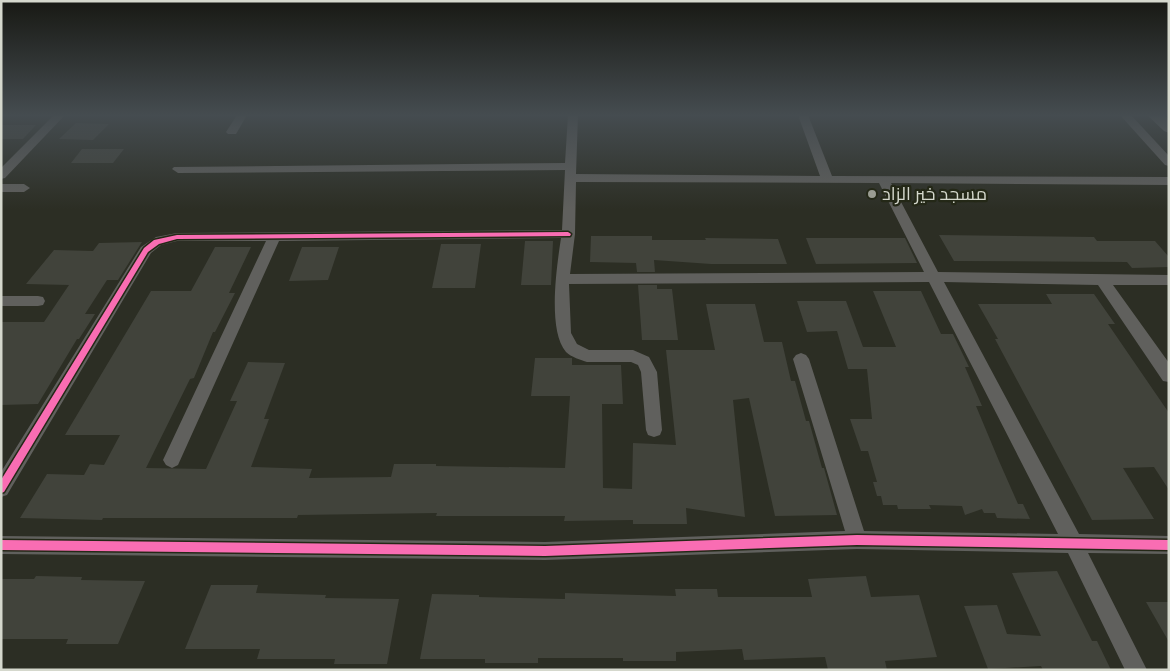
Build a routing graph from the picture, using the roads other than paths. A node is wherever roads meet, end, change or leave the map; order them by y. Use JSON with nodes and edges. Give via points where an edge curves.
{"nodes":[{"id":1,"x":29,"y":146,"type":"edge"},
{"id":2,"x":572,"y":146,"type":"edge"},
{"id":3,"x":815,"y":146,"type":"edge"},
{"id":4,"x":1154,"y":146,"type":"edge"},
{"id":5,"x":1169,"y":163,"type":"edge"},
{"id":6,"x":178,"y":168,"type":"dead end"},
{"id":7,"x":571,"y":172,"type":"junction"},
{"id":8,"x":1,"y":175,"type":"edge"},
{"id":9,"x":828,"y":180,"type":"junction"},
{"id":10,"x":883,"y":180,"type":"junction"},
{"id":11,"x":1169,"y":181,"type":"edge"},
{"id":12,"x":1,"y":188,"type":"edge"},
{"id":13,"x":24,"y":188,"type":"dead end"},
{"id":14,"x":568,"y":234,"type":"junction"},
{"id":15,"x":275,"y":236,"type":"junction"},
{"id":16,"x":935,"y":277,"type":"junction"},
{"id":17,"x":562,"y":279,"type":"junction"},
{"id":18,"x":1169,"y":280,"type":"edge"},
{"id":19,"x":1102,"y":281,"type":"junction"},
{"id":20,"x":1,"y":301,"type":"edge"},
{"id":21,"x":38,"y":301,"type":"dead end"},
{"id":22,"x":801,"y":359,"type":"dead end"},
{"id":23,"x":1169,"y":376,"type":"edge"},
{"id":24,"x":654,"y":430,"type":"dead end"},
{"id":25,"x":172,"y":460,"type":"dead end"},
{"id":26,"x":1,"y":489,"type":"edge"},
{"id":27,"x":856,"y":540,"type":"junction"},
{"id":28,"x":1073,"y":543,"type":"junction"},
{"id":29,"x":1,"y":545,"type":"edge"},
{"id":30,"x":1169,"y":545,"type":"edge"},
{"id":31,"x":1136,"y":670,"type":"edge"}],
"edges":[{"from":1,"to":8,"type":"street"},
{"from":2,"to":7,"type":"street"},
{"from":3,"to":9,"type":"street"},
{"from":4,"to":5,"type":"street"},
{"from":6,"to":7,"type":"street"},
{"from":7,"to":9,"type":"street"},
{"from":7,"to":14,"type":"street"},
{"from":9,"to":10,"type":"street"},
{"from":10,"to":11,"type":"street"},
{"from":10,"to":16,"type":"street"},
{"from":12,"to":13,"type":"street"},
{"from":14,"to":15,"type":"street"},
{"from":14,"to":17,"type":"street"},
{"from":15,"to":25,"type":"street"},
{"from":15,"to":26,"type":"street","via":[[177,237],[151,244]]},
{"from":16,"to":17,"type":"street"},
{"from":16,"to":19,"type":"street"},
{"from":16,"to":28,"type":"street"},
{"from":17,"to":24,"type":"street","via":[[567,342],[578,353],[587,356],[633,356],[644,361],[649,372]]},
{"from":18,"to":19,"type":"street"},
{"from":19,"to":23,"type":"street"},
{"from":20,"to":21,"type":"street"},
{"from":22,"to":27,"type":"street"},
{"from":27,"to":28,"type":"street"},
{"from":27,"to":29,"type":"street","via":[[546,551]]},
{"from":28,"to":30,"type":"street"},
{"from":28,"to":31,"type":"street"}]}
